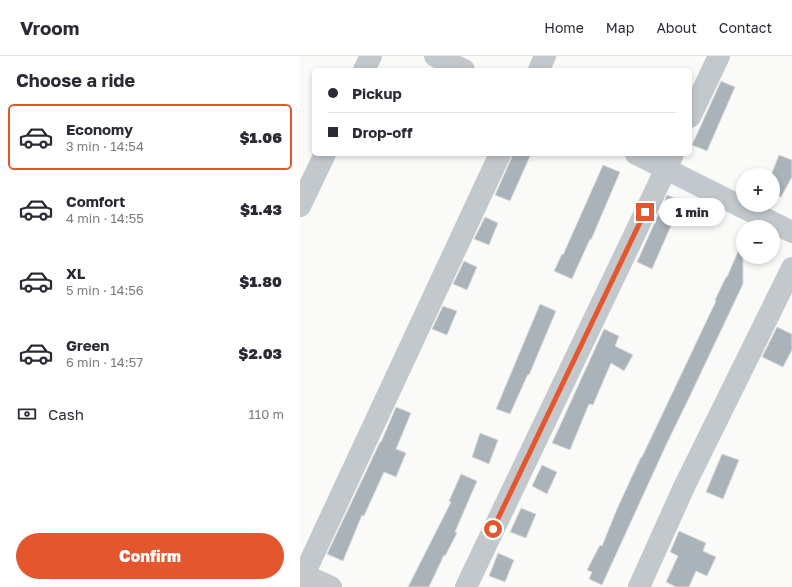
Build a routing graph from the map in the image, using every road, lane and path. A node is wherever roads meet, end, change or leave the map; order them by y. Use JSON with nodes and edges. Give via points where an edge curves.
{"nodes":[{"id":1,"x":371,"y":56,"type":"edge"},
{"id":2,"x":434,"y":56,"type":"edge"},
{"id":3,"x":545,"y":56,"type":"edge"},
{"id":4,"x":719,"y":56,"type":"edge"},
{"id":5,"x":365,"y":68,"type":"edge"},
{"id":6,"x":460,"y":68,"type":"edge"},
{"id":7,"x":540,"y":68,"type":"edge"},
{"id":8,"x":692,"y":113,"type":"edge"},
{"id":9,"x":324,"y":156,"type":"edge"},
{"id":10,"x":499,"y":156,"type":"edge"},
{"id":11,"x":645,"y":156,"type":"edge"},
{"id":12,"x":669,"y":161,"type":"edge"},
{"id":13,"x":300,"y":206,"type":"edge"},
{"id":14,"x":792,"y":232,"type":"edge"},
{"id":15,"x":792,"y":268,"type":"edge"},
{"id":16,"x":301,"y":577,"type":"edge"},
{"id":17,"x":331,"y":587,"type":"edge"},
{"id":18,"x":466,"y":587,"type":"edge"},
{"id":19,"x":639,"y":587,"type":"edge"}],
"edges":[{"from":1,"to":5,"type":"street"},
{"from":2,"to":6,"type":"street"},
{"from":3,"to":7,"type":"street"},
{"from":4,"to":8,"type":"street"},
{"from":9,"to":13,"type":"street"},
{"from":10,"to":16,"type":"street"},
{"from":11,"to":12,"type":"street"},
{"from":12,"to":14,"type":"street"},
{"from":12,"to":18,"type":"street"},
{"from":15,"to":19,"type":"street","via":[[684,487]]},
{"from":16,"to":17,"type":"street"}]}
